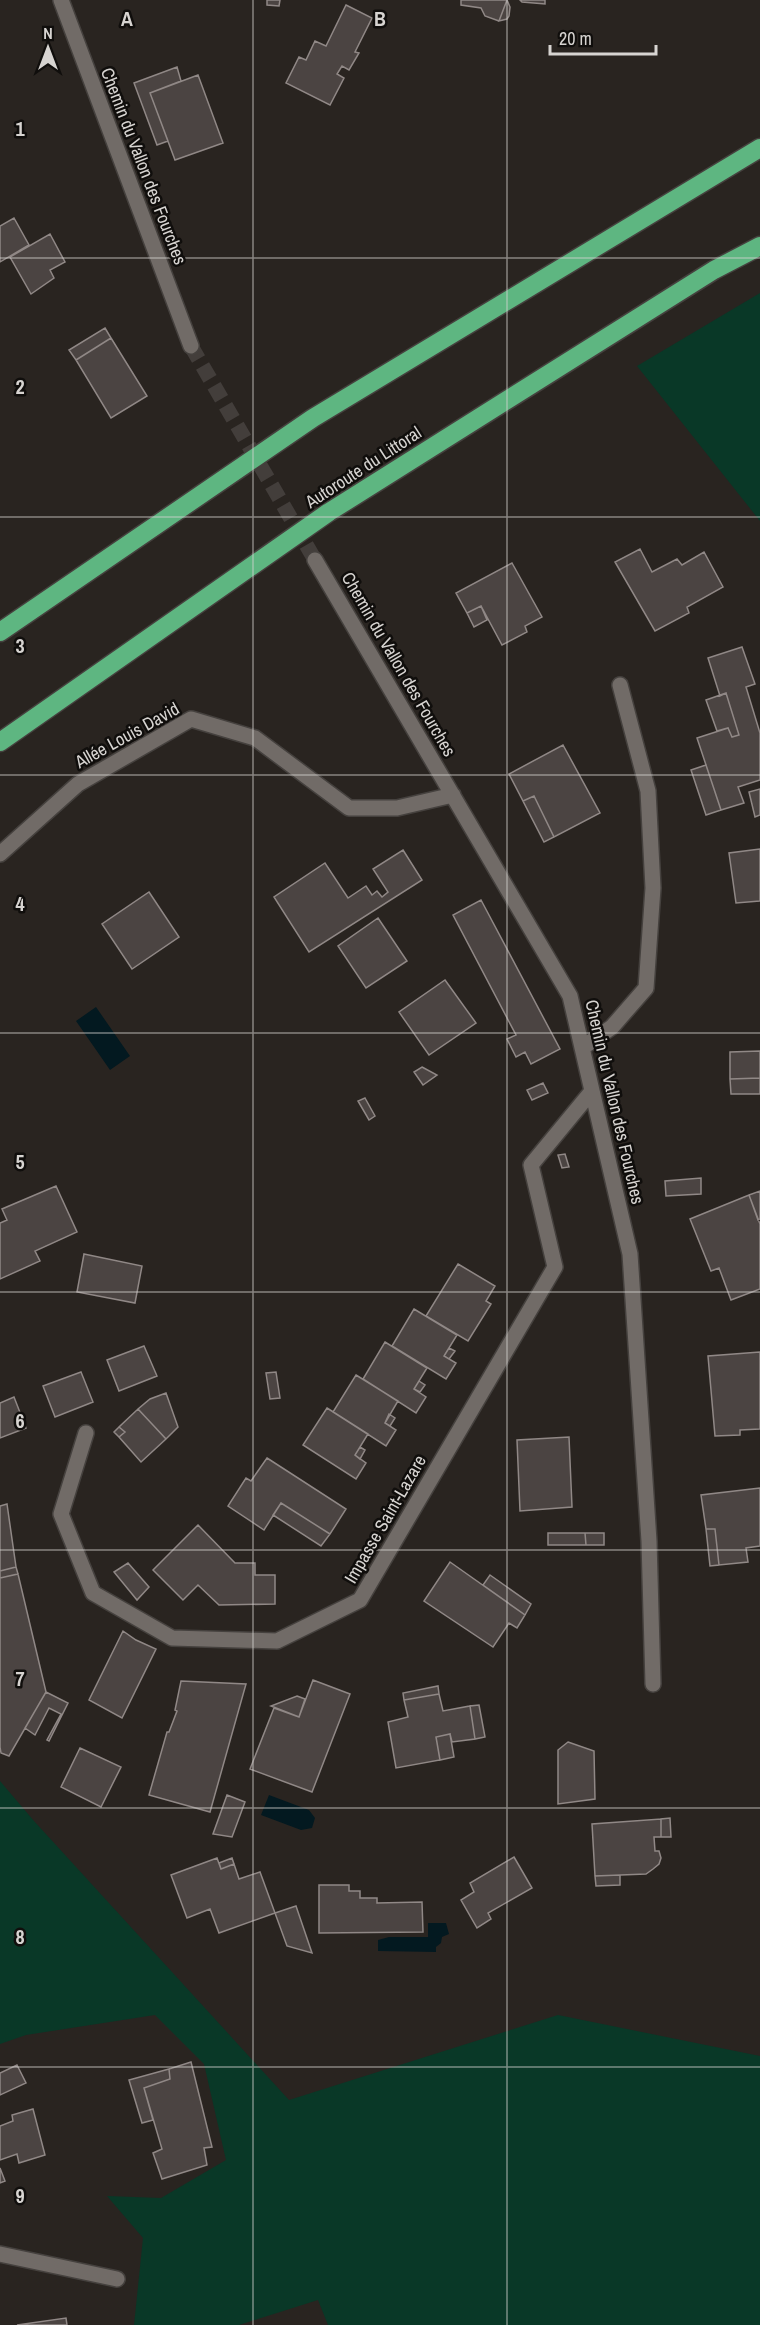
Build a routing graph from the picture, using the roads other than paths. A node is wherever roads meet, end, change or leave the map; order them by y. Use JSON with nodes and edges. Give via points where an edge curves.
{"nodes":[{"id":1,"x":61,"y":0,"type":"edge"},
{"id":2,"x":760,"y":148,"type":"edge"},
{"id":3,"x":760,"y":246,"type":"edge"},
{"id":4,"x":191,"y":345,"type":"tunnel mouth"},
{"id":5,"x":315,"y":560,"type":"tunnel mouth"},
{"id":6,"x":0,"y":632,"type":"edge"},
{"id":7,"x":620,"y":685,"type":"dead end"},
{"id":8,"x":0,"y":742,"type":"edge"},
{"id":9,"x":453,"y":795,"type":"junction"},
{"id":10,"x":0,"y":854,"type":"edge"},
{"id":11,"x":582,"y":1048,"type":"junction"},
{"id":12,"x":592,"y":1091,"type":"junction"},
{"id":13,"x":86,"y":1433,"type":"dead end"},
{"id":14,"x":653,"y":1684,"type":"dead end"},
{"id":15,"x":0,"y":2254,"type":"edge"},
{"id":16,"x":117,"y":2279,"type":"dead end"}],
"edges":[{"from":1,"to":4,"type":"street","name":"Chemin du Vallon des Fourches"},
{"from":2,"to":6,"type":"highway","via":[[313,418]]},
{"from":3,"to":8,"type":"highway","name":"Autoroute du Littoral","via":[[714,270],[329,512]]},
{"from":5,"to":9,"type":"street","name":"Chemin du Vallon des Fourches"},
{"from":7,"to":11,"type":"street","via":[[648,791],[653,888],[646,988],[612,1027]]},
{"from":9,"to":10,"type":"street","name":"Allée Louis David","via":[[397,808],[349,808],[255,738],[190,719],[78,784]]},
{"from":9,"to":11,"type":"street","name":"Chemin du Vallon des Fourches","via":[[570,996]]},
{"from":11,"to":12,"type":"street","name":"Chemin du Vallon des Fourches"},
{"from":12,"to":13,"type":"street","name":"Impasse Saint-Lazare","via":[[531,1166],[555,1267],[360,1600],[277,1641],[265,1641],[172,1638],[93,1593],[61,1514]]},
{"from":12,"to":14,"type":"street","name":"Chemin du Vallon des Fourches","via":[[630,1254],[649,1541]]},
{"from":15,"to":16,"type":"street"}]}
